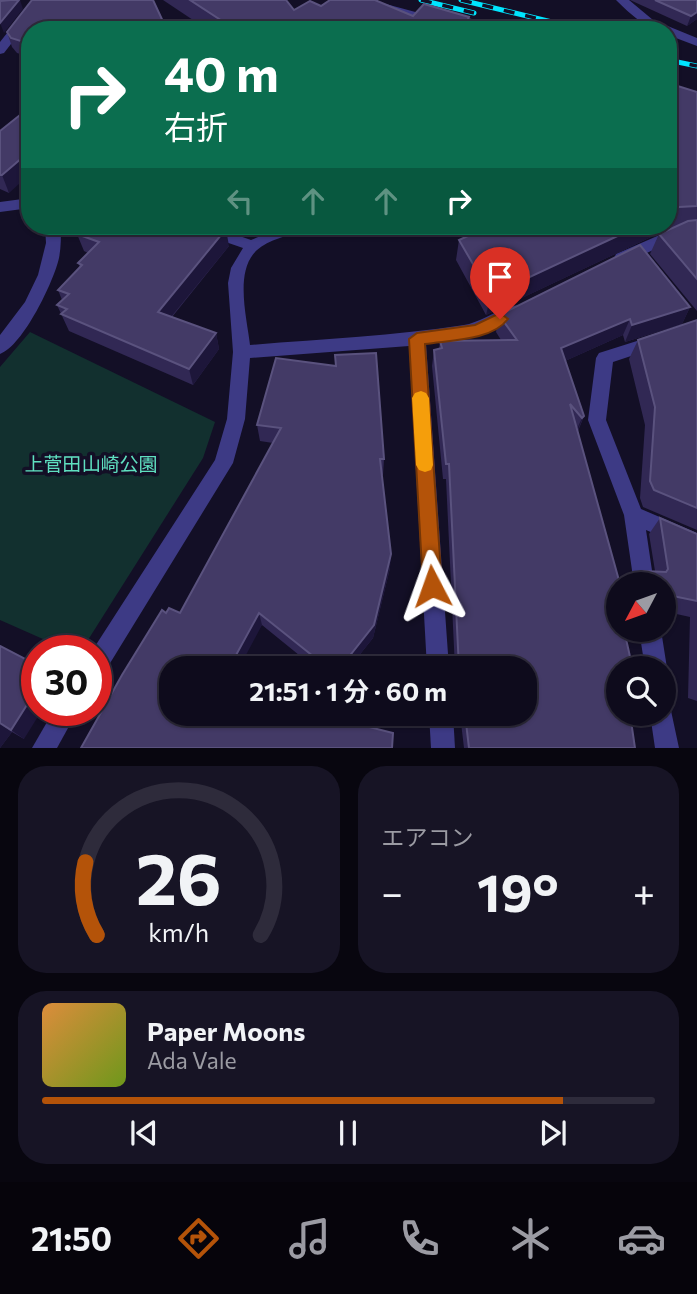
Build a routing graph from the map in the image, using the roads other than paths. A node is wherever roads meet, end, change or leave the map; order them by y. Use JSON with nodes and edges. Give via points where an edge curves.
{"nodes":[{"id":1,"x":39,"y":0,"type":"edge"},
{"id":2,"x":357,"y":0,"type":"edge"},
{"id":3,"x":622,"y":0,"type":"edge"},
{"id":4,"x":23,"y":21,"type":"edge"},
{"id":5,"x":440,"y":21,"type":"edge"},
{"id":6,"x":648,"y":21,"type":"edge"},
{"id":7,"x":21,"y":23,"type":"edge"},
{"id":8,"x":677,"y":34,"type":"edge"},
{"id":9,"x":697,"y":42,"type":"edge"},
{"id":10,"x":0,"y":50,"type":"edge"},
{"id":11,"x":21,"y":204,"type":"edge"},
{"id":12,"x":0,"y":207,"type":"edge"},
{"id":13,"x":697,"y":233,"type":"edge"},
{"id":14,"x":677,"y":234,"type":"edge"},
{"id":15,"x":54,"y":235,"type":"edge"},
{"id":16,"x":221,"y":235,"type":"edge"},
{"id":17,"x":277,"y":235,"type":"edge"},
{"id":18,"x":674,"y":235,"type":"edge"},
{"id":19,"x":252,"y":246,"type":"junction"},
{"id":20,"x":611,"y":263,"type":"edge"},
{"id":21,"x":538,"y":300,"type":"edge"},
{"id":22,"x":694,"y":323,"type":"edge"},
{"id":23,"x":417,"y":339,"type":"junction"},
{"id":24,"x":0,"y":347,"type":"edge"},
{"id":25,"x":242,"y":352,"type":"junction"},
{"id":26,"x":634,"y":515,"type":"junction"},
{"id":27,"x":697,"y":543,"type":"edge"},
{"id":28,"x":642,"y":572,"type":"edge"},
{"id":29,"x":112,"y":640,"type":"edge"},
{"id":30,"x":437,"y":656,"type":"edge"},
{"id":31,"x":58,"y":726,"type":"edge"},
{"id":32,"x":442,"y":726,"type":"edge"},
{"id":33,"x":664,"y":726,"type":"edge"},
{"id":34,"x":44,"y":748,"type":"edge"},
{"id":35,"x":443,"y":748,"type":"edge"},
{"id":36,"x":667,"y":748,"type":"edge"}],
"edges":[{"from":1,"to":4,"type":"street"},
{"from":2,"to":5,"type":"street"},
{"from":3,"to":6,"type":"street"},
{"from":7,"to":10,"type":"street"},
{"from":8,"to":9,"type":"street"},
{"from":11,"to":12,"type":"street"},
{"from":13,"to":14,"type":"street"},
{"from":15,"to":24,"type":"street","via":[[45,279],[23,319]]},
{"from":16,"to":19,"type":"street"},
{"from":17,"to":19,"type":"street"},
{"from":18,"to":20,"type":"street","via":[[640,257]]},
{"from":19,"to":25,"type":"street","via":[[236,283]]},
{"from":21,"to":23,"type":"street","via":[[477,330]]},
{"from":22,"to":26,"type":"street","via":[[605,358],[597,419]]},
{"from":23,"to":25,"type":"street"},
{"from":23,"to":30,"type":"street"},
{"from":25,"to":29,"type":"street","via":[[236,419],[224,463]]},
{"from":26,"to":27,"type":"street"},
{"from":26,"to":28,"type":"street"},
{"from":31,"to":34,"type":"street"},
{"from":32,"to":35,"type":"street"},
{"from":33,"to":36,"type":"street"}]}
